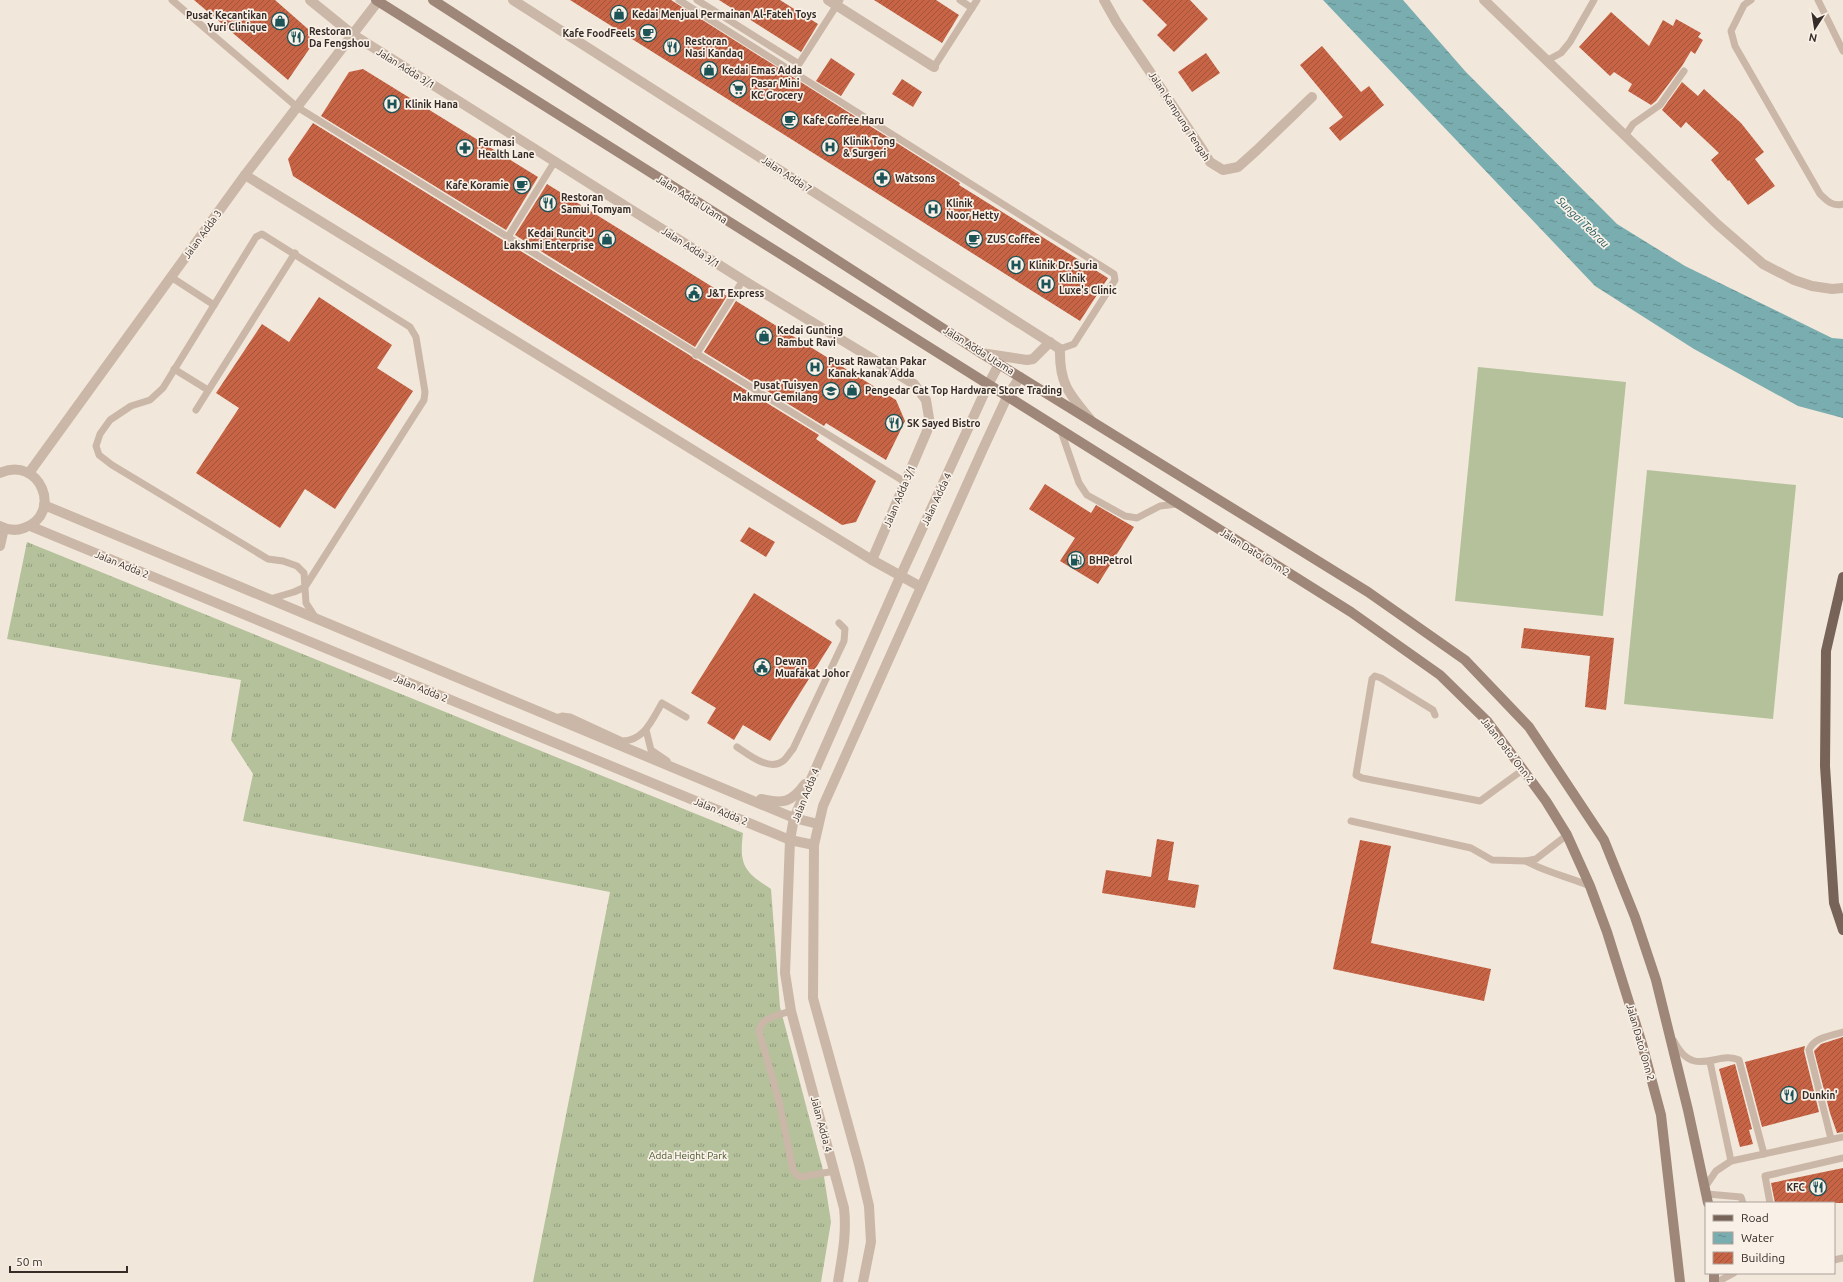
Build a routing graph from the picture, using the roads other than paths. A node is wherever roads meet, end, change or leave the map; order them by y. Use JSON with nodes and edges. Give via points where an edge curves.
{"nodes":[{"id":1,"x":172,"y":0,"type":"edge"},
{"id":2,"x":310,"y":0,"type":"edge"},
{"id":3,"x":378,"y":0,"type":"edge"},
{"id":4,"x":433,"y":0,"type":"edge"},
{"id":5,"x":513,"y":0,"type":"edge"},
{"id":6,"x":679,"y":0,"type":"edge"},
{"id":7,"x":697,"y":0,"type":"edge"},
{"id":8,"x":960,"y":0,"type":"edge"},
{"id":9,"x":977,"y":0,"type":"edge"},
{"id":10,"x":1104,"y":0,"type":"edge"},
{"id":11,"x":1484,"y":0,"type":"edge"},
{"id":12,"x":1594,"y":0,"type":"edge"},
{"id":13,"x":1751,"y":0,"type":"edge"},
{"id":14,"x":1818,"y":0,"type":"edge"},
{"id":15,"x":835,"y":2,"type":"edge"},
{"id":16,"x":1742,"y":3,"type":"edge"},
{"id":17,"x":972,"y":8,"type":"junction"},
{"id":18,"x":352,"y":34,"type":"junction"},
{"id":19,"x":1843,"y":51,"type":"edge"},
{"id":20,"x":1546,"y":61,"type":"junction"},
{"id":21,"x":934,"y":67,"type":"joint"},
{"id":22,"x":1684,"y":71,"type":"dead end"},
{"id":23,"x":1312,"y":97,"type":"dead end"},
{"id":24,"x":297,"y":107,"type":"junction"},
{"id":25,"x":1625,"y":136,"type":"junction"},
{"id":26,"x":555,"y":161,"type":"junction"},
{"id":27,"x":245,"y":175,"type":"junction"},
{"id":28,"x":1843,"y":204,"type":"edge"},
{"id":29,"x":508,"y":237,"type":"junction"},
{"id":30,"x":295,"y":253,"type":"junction"},
{"id":31,"x":171,"y":277,"type":"junction"},
{"id":32,"x":743,"y":280,"type":"junction"},
{"id":33,"x":1843,"y":288,"type":"edge"},
{"id":34,"x":214,"y":305,"type":"junction"},
{"id":35,"x":1050,"y":342,"type":"junction"},
{"id":36,"x":1060,"y":349,"type":"junction"},
{"id":37,"x":981,"y":353,"type":"junction"},
{"id":38,"x":696,"y":355,"type":"junction"},
{"id":39,"x":999,"y":364,"type":"junction"},
{"id":40,"x":174,"y":369,"type":"junction"},
{"id":41,"x":1020,"y":376,"type":"junction"},
{"id":42,"x":988,"y":385,"type":"junction"},
{"id":43,"x":208,"y":390,"type":"junction"},
{"id":44,"x":1007,"y":397,"type":"junction"},
{"id":45,"x":196,"y":410,"type":"dead end"},
{"id":46,"x":1090,"y":420,"type":"junction"},
{"id":47,"x":1061,"y":431,"type":"junction"},
{"id":48,"x":0,"y":473,"type":"edge"},
{"id":49,"x":29,"y":473,"type":"junction"},
{"id":50,"x":905,"y":482,"type":"junction"},
{"id":51,"x":1177,"y":504,"type":"junction"},
{"id":52,"x":44,"y":505,"type":"junction"},
{"id":53,"x":30,"y":526,"type":"junction"},
{"id":54,"x":2,"y":527,"type":"edge"},
{"id":55,"x":0,"y":546,"type":"edge"},
{"id":56,"x":872,"y":560,"type":"junction"},
{"id":57,"x":900,"y":577,"type":"junction"},
{"id":58,"x":1843,"y":577,"type":"edge"},
{"id":59,"x":305,"y":587,"type":"junction"},
{"id":60,"x":921,"y":587,"type":"junction"},
{"id":61,"x":270,"y":599,"type":"junction"},
{"id":62,"x":315,"y":617,"type":"junction"},
{"id":63,"x":839,"y":623,"type":"dead end"},
{"id":64,"x":1435,"y":715,"type":"dead end"},
{"id":65,"x":686,"y":717,"type":"dead end"},
{"id":66,"x":556,"y":718,"type":"junction"},
{"id":67,"x":646,"y":730,"type":"junction"},
{"id":68,"x":737,"y":748,"type":"dead end"},
{"id":69,"x":1524,"y":769,"type":"junction"},
{"id":70,"x":813,"y":774,"type":"junction"},
{"id":71,"x":699,"y":778,"type":"junction"},
{"id":72,"x":739,"y":795,"type":"junction"},
{"id":73,"x":794,"y":818,"type":"junction"},
{"id":74,"x":1351,"y":821,"type":"dead end"},
{"id":75,"x":818,"y":824,"type":"junction"},
{"id":76,"x":1567,"y":835,"type":"junction"},
{"id":77,"x":790,"y":840,"type":"junction"},
{"id":78,"x":814,"y":844,"type":"junction"},
{"id":79,"x":1526,"y":861,"type":"junction"},
{"id":80,"x":1590,"y":886,"type":"junction"},
{"id":81,"x":1843,"y":930,"type":"edge"},
{"id":82,"x":791,"y":1011,"type":"junction"},
{"id":83,"x":1666,"y":1022,"type":"junction"},
{"id":84,"x":1843,"y":1032,"type":"edge"},
{"id":85,"x":1710,"y":1062,"type":"junction"},
{"id":86,"x":1843,"y":1137,"type":"edge"},
{"id":87,"x":1831,"y":1139,"type":"junction"},
{"id":88,"x":1764,"y":1154,"type":"junction"},
{"id":89,"x":1843,"y":1158,"type":"edge"},
{"id":90,"x":1731,"y":1161,"type":"junction"},
{"id":91,"x":835,"y":1171,"type":"junction"},
{"id":92,"x":1707,"y":1195,"type":"edge"},
{"id":93,"x":1742,"y":1202,"type":"edge"},
{"id":94,"x":1770,"y":1202,"type":"edge"},
{"id":95,"x":1732,"y":1274,"type":"edge"},
{"id":96,"x":838,"y":1282,"type":"edge"},
{"id":97,"x":863,"y":1282,"type":"edge"},
{"id":98,"x":1680,"y":1282,"type":"edge"},
{"id":99,"x":1717,"y":1282,"type":"edge"}],
"edges":[{"from":1,"to":24,"type":"lane"},
{"from":2,"to":18,"type":"street","name":"Jalan Adda 3/1"},
{"from":3,"to":18,"type":"street","name":"Jalan Adda 3"},
{"from":3,"to":42,"type":"main road","name":"Jalan Adda Utama"},
{"from":4,"to":37,"type":"main road","name":"Jalan Adda Utama"},
{"from":5,"to":35,"type":"street","name":"Jalan Adda 7"},
{"from":6,"to":36,"type":"lane","via":[[1114,274],[1115,280],[1074,344]]},
{"from":7,"to":15,"type":"lane","via":[[799,64]]},
{"from":8,"to":17,"type":"lane"},
{"from":9,"to":17,"type":"lane"},
{"from":10,"to":23,"type":"street","name":"Jalan Kampung Tengah","via":[[1210,162],[1223,170],[1238,167]]},
{"from":11,"to":20,"type":"street"},
{"from":12,"to":20,"type":"lane","via":[[1570,42],[1561,53]]},
{"from":13,"to":16,"type":"lane"},
{"from":14,"to":19,"type":"lane"},
{"from":15,"to":21,"type":"street"},
{"from":16,"to":28,"type":"lane","via":[[1731,31],[1735,46],[1820,194],[1837,206]]},
{"from":17,"to":21,"type":"lane"},
{"from":18,"to":24,"type":"street","name":"Jalan Adda 3"},
{"from":18,"to":26,"type":"street","name":"Jalan Adda 3/1"},
{"from":20,"to":25,"type":"street"},
{"from":22,"to":25,"type":"lane","via":[[1660,105],[1633,124]]},
{"from":24,"to":27,"type":"street","name":"Jalan Adda 3"},
{"from":24,"to":29,"type":"lane"},
{"from":25,"to":33,"type":"street","via":[[1763,264],[1812,286]]},
{"from":26,"to":29,"type":"lane"},
{"from":26,"to":32,"type":"street","name":"Jalan Adda 3/1"},
{"from":27,"to":31,"type":"street","name":"Jalan Adda 3"},
{"from":27,"to":56,"type":"street"},
{"from":29,"to":38,"type":"lane"},
{"from":30,"to":34,"type":"lane","via":[[262,234],[256,237]]},
{"from":30,"to":43,"type":"lane"},
{"from":30,"to":59,"type":"lane","via":[[410,327],[416,338],[426,392],[424,400]]},
{"from":31,"to":34,"type":"lane"},
{"from":31,"to":49,"type":"street","name":"Jalan Adda 3"},
{"from":32,"to":38,"type":"lane"},
{"from":32,"to":50,"type":"street","name":"Jalan Adda 3/1","via":[[914,384],[926,400],[930,424]]},
{"from":34,"to":40,"type":"lane"},
{"from":35,"to":36,"type":"street","name":"Jalan Adda 7"},
{"from":35,"to":37,"type":"street","via":[[1033,360]]},
{"from":36,"to":46,"type":"street","via":[[1060,366],[1069,394]]},
{"from":37,"to":39,"type":"main road","name":"Jalan Adda Utama"},
{"from":38,"to":50,"type":"lane"},
{"from":39,"to":41,"type":"main road","name":"Jalan Adda Utama"},
{"from":39,"to":42,"type":"street","name":"Jalan Adda 4"},
{"from":40,"to":43,"type":"lane"},
{"from":40,"to":59,"type":"lane","via":[[163,388],[150,400],[131,406],[110,420],[100,434],[96,446],[100,455],[112,465],[268,559],[297,566],[304,573]]},
{"from":41,"to":44,"type":"street"},
{"from":41,"to":46,"type":"main road"},
{"from":42,"to":44,"type":"main road","name":"Jalan Adda Utama"},
{"from":42,"to":57,"type":"street","name":"Jalan Adda 4"},
{"from":43,"to":45,"type":"lane"},
{"from":44,"to":47,"type":"main road","name":"Jalan Dato' Onn 2"},
{"from":44,"to":60,"type":"street"},
{"from":46,"to":83,"type":"main road","via":[[1368,592],[1465,660],[1529,727],[1604,840],[1635,917],[1656,980]]},
{"from":47,"to":51,"type":"main road","name":"Jalan Dato' Onn 2"},
{"from":47,"to":51,"type":"lane","via":[[1079,483],[1087,495],[1125,516],[1137,518],[1160,506]]},
{"from":48,"to":49,"type":"street","via":[[14,469]]},
{"from":49,"to":52,"type":"street","via":[[42,487]]},
{"from":50,"to":56,"type":"street","name":"Jalan Adda 3/1"},
{"from":51,"to":69,"type":"main road","name":"Jalan Dato' Onn 2","via":[[1351,612],[1440,675],[1487,721]]},
{"from":52,"to":53,"type":"street","via":[[37,521]]},
{"from":52,"to":61,"type":"street"},
{"from":53,"to":54,"type":"street","via":[[13,530]]},
{"from":53,"to":77,"type":"street","name":"Jalan Adda 2"},
{"from":54,"to":55,"type":"street"},
{"from":56,"to":57,"type":"street"},
{"from":57,"to":60,"type":"street"},
{"from":57,"to":70,"type":"street","name":"Jalan Adda 4"},
{"from":58,"to":81,"type":"main road","via":[[1826,651],[1825,766],[1834,903]]},
{"from":59,"to":61,"type":"lane"},
{"from":59,"to":62,"type":"lane","via":[[306,603]]},
{"from":60,"to":75,"type":"street","via":[[823,806]]},
{"from":61,"to":62,"type":"street"},
{"from":62,"to":66,"type":"street"},
{"from":63,"to":68,"type":"lane","via":[[845,629],[844,641],[793,749],[782,762],[771,764],[761,762]]},
{"from":64,"to":69,"type":"lane","via":[[1433,710],[1375,676],[1372,679],[1356,775],[1480,801]]},
{"from":65,"to":67,"type":"lane","via":[[662,703]]},
{"from":66,"to":67,"type":"lane","via":[[570,717],[622,741],[630,741]]},
{"from":66,"to":71,"type":"street"},
{"from":67,"to":71,"type":"lane","via":[[651,750]]},
{"from":69,"to":76,"type":"main road","name":"Jalan Dato' Onn 2"},
{"from":70,"to":72,"type":"street","via":[[798,793],[787,801],[776,803]]},
{"from":70,"to":73,"type":"street","name":"Jalan Adda 4"},
{"from":71,"to":72,"type":"street"},
{"from":72,"to":73,"type":"street"},
{"from":73,"to":75,"type":"street"},
{"from":73,"to":77,"type":"street","name":"Jalan Adda 4"},
{"from":74,"to":79,"type":"lane","via":[[1471,848],[1492,860]]},
{"from":75,"to":78,"type":"street"},
{"from":76,"to":79,"type":"lane","via":[[1536,859]]},
{"from":76,"to":80,"type":"main road","name":"Jalan Dato' Onn 2"},
{"from":77,"to":78,"type":"street","name":"Jalan Adda 2"},
{"from":77,"to":82,"type":"street","name":"Jalan Adda 4","via":[[785,973]]},
{"from":78,"to":97,"type":"street","via":[[813,998],[869,1206],[871,1242]]},
{"from":79,"to":80,"type":"lane","via":[[1539,869]]},
{"from":80,"to":98,"type":"main road","name":"Jalan Dato' Onn 2","via":[[1610,940],[1661,1115]]},
{"from":82,"to":91,"type":"street","name":"Jalan Adda 4"},
{"from":82,"to":91,"type":"lane","via":[[764,1020],[759,1031],[779,1101],[794,1170],[800,1176]]},
{"from":83,"to":85,"type":"lane","via":[[1678,1050],[1694,1061]]},
{"from":83,"to":92,"type":"main road"},
{"from":84,"to":87,"type":"lane","via":[[1818,1040],[1809,1050]]},
{"from":85,"to":88,"type":"lane","via":[[1733,1058],[1739,1060]]},
{"from":85,"to":90,"type":"lane"},
{"from":86,"to":87,"type":"lane"},
{"from":87,"to":88,"type":"lane"},
{"from":88,"to":90,"type":"lane"},
{"from":89,"to":94,"type":"lane","via":[[1765,1176]]},
{"from":90,"to":92,"type":"lane","via":[[1716,1171]]},
{"from":91,"to":96,"type":"street","name":"Jalan Adda 4","via":[[846,1227]]},
{"from":92,"to":93,"type":"lane","via":[[1742,1197]]},
{"from":95,"to":99,"type":"lane"}]}
